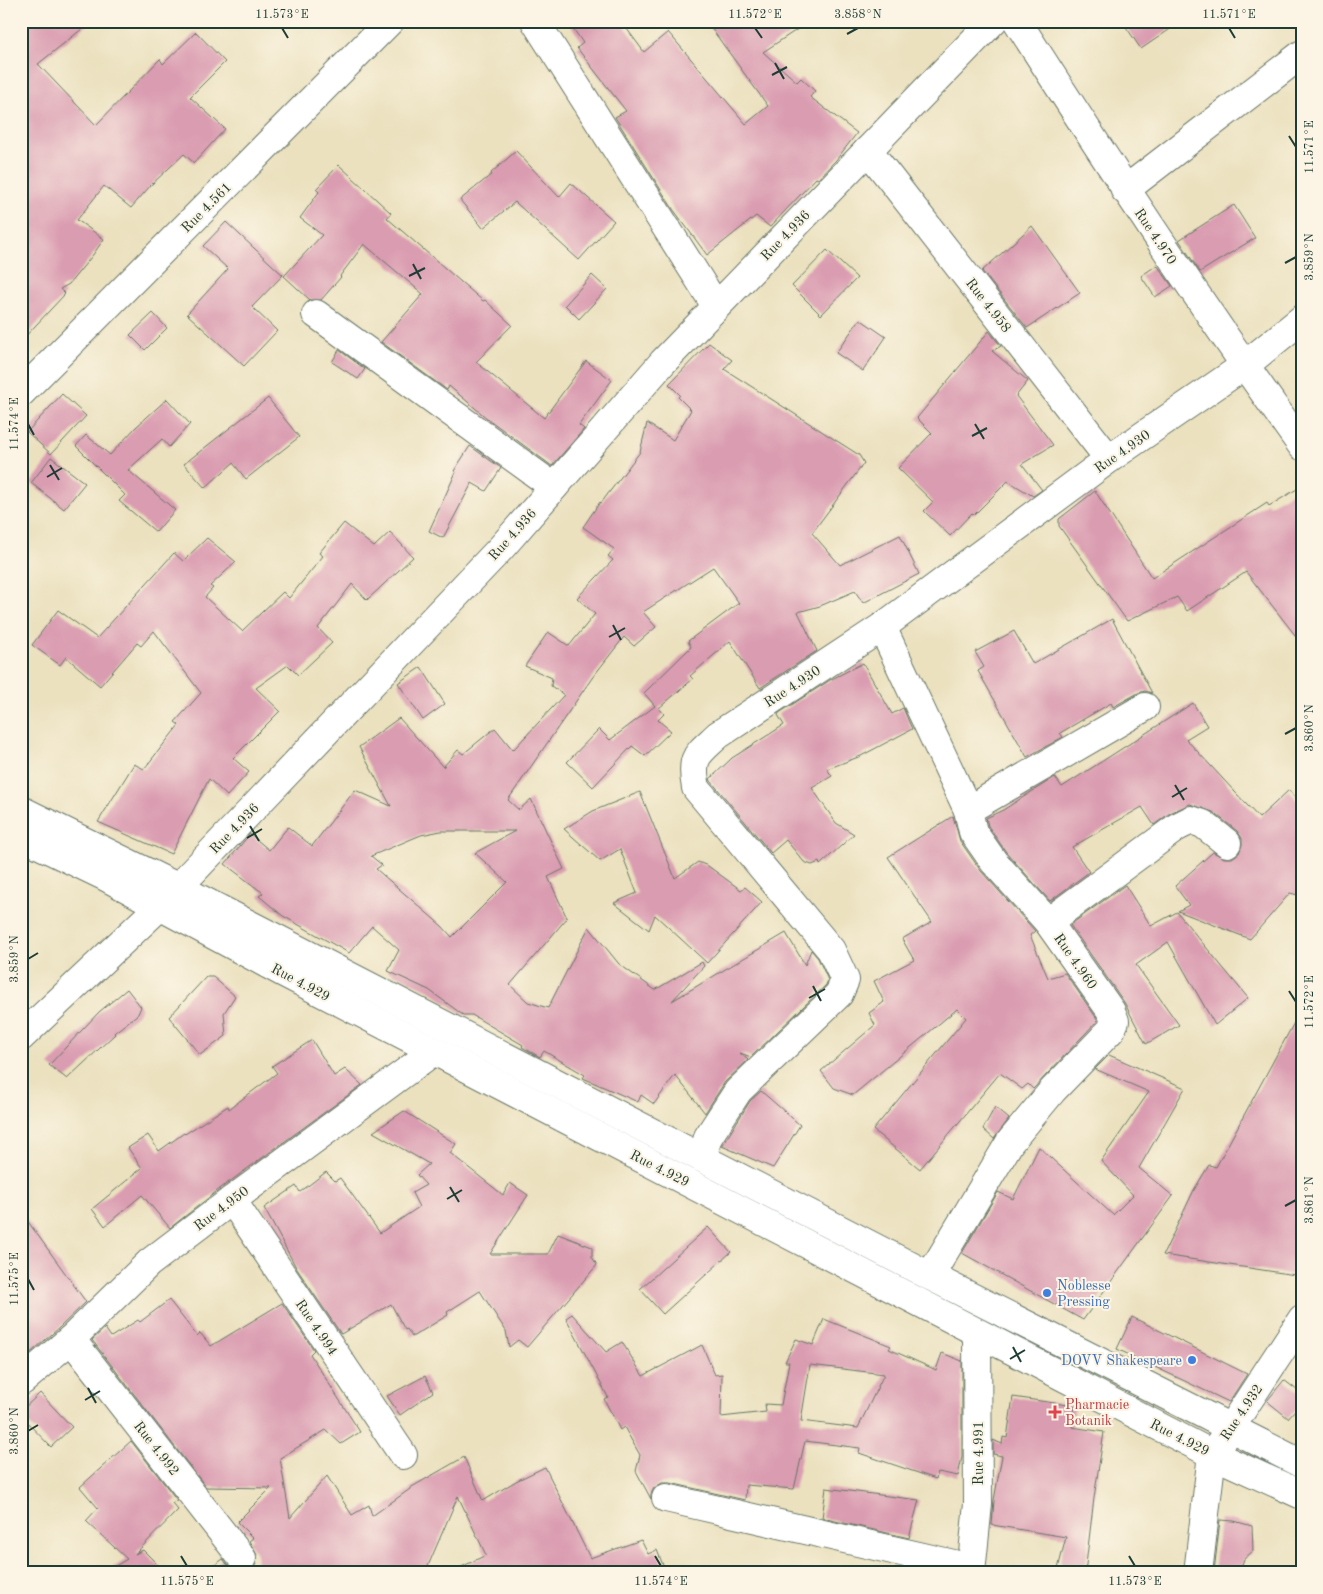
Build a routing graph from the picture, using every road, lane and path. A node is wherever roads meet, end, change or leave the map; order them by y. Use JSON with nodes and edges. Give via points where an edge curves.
{"nodes":[{"id":1,"x":390,"y":21,"type":"edge"},
{"id":2,"x":535,"y":21,"type":"edge"},
{"id":3,"x":993,"y":21,"type":"edge"},
{"id":4,"x":1017,"y":21,"type":"edge"},
{"id":5,"x":1302,"y":54,"type":"edge"},
{"id":6,"x":868,"y":150,"type":"junction"},
{"id":7,"x":1125,"y":190,"type":"junction"},
{"id":8,"x":716,"y":306,"type":"junction"},
{"id":9,"x":316,"y":314,"type":"dead end"},
{"id":10,"x":1302,"y":319,"type":"edge"},
{"id":11,"x":1244,"y":366,"type":"junction"},
{"id":12,"x":21,"y":393,"type":"edge"},
{"id":13,"x":1302,"y":446,"type":"edge"},
{"id":14,"x":1109,"y":460,"type":"junction"},
{"id":15,"x":554,"y":487,"type":"junction"},
{"id":16,"x":882,"y":627,"type":"junction"},
{"id":17,"x":1145,"y":707,"type":"dead end"},
{"id":18,"x":21,"y":810,"type":"edge"},
{"id":19,"x":968,"y":810,"type":"junction"},
{"id":20,"x":21,"y":836,"type":"edge"},
{"id":21,"x":1227,"y":843,"type":"dead end"},
{"id":22,"x":168,"y":896,"type":"junction"},
{"id":23,"x":1048,"y":922,"type":"junction"},
{"id":24,"x":21,"y":1037,"type":"edge"},
{"id":25,"x":434,"y":1051,"type":"junction"},
{"id":26,"x":702,"y":1158,"type":"junction"},
{"id":27,"x":232,"y":1200,"type":"junction"},
{"id":28,"x":930,"y":1276,"type":"junction"},
{"id":29,"x":1302,"y":1319,"type":"edge"},
{"id":30,"x":977,"y":1333,"type":"junction"},
{"id":31,"x":71,"y":1339,"type":"junction"},
{"id":32,"x":22,"y":1381,"type":"edge"},
{"id":33,"x":1231,"y":1427,"type":"junction"},
{"id":34,"x":1212,"y":1454,"type":"junction"},
{"id":35,"x":403,"y":1455,"type":"dead end"},
{"id":36,"x":1302,"y":1464,"type":"edge"},
{"id":37,"x":1302,"y":1496,"type":"edge"},
{"id":38,"x":666,"y":1498,"type":"dead end"},
{"id":39,"x":242,"y":1558,"type":"dead end"},
{"id":40,"x":971,"y":1570,"type":"edge"},
{"id":41,"x":1198,"y":1573,"type":"edge"}],
"edges":[{"from":1,"to":12,"type":"street","name":"Rue 4.561"},
{"from":2,"to":8,"type":"street"},
{"from":3,"to":6,"type":"street","name":"Rue 4.936"},
{"from":4,"to":7,"type":"street","name":"Rue 4.970"},
{"from":5,"to":7,"type":"street"},
{"from":6,"to":8,"type":"street","name":"Rue 4.936"},
{"from":6,"to":14,"type":"street","name":"Rue 4.958"},
{"from":7,"to":11,"type":"street","name":"Rue 4.970"},
{"from":8,"to":15,"type":"street","name":"Rue 4.936"},
{"from":9,"to":15,"type":"street"},
{"from":10,"to":11,"type":"street","name":"Rue 4.930"},
{"from":11,"to":13,"type":"street","name":"Rue 4.970"},
{"from":11,"to":14,"type":"street","name":"Rue 4.930"},
{"from":14,"to":16,"type":"street","name":"Rue 4.930"},
{"from":15,"to":22,"type":"street","name":"Rue 4.936","via":[[501,548]]},
{"from":16,"to":19,"type":"street","name":"Rue 4.960"},
{"from":16,"to":26,"type":"street","name":"Rue 4.930","via":[[718,735],[696,755],[693,772],[696,788],[832,950],[845,980],[839,994],[738,1091],[708,1137]]},
{"from":17,"to":19,"type":"street"},
{"from":18,"to":22,"type":"street","name":"Rue 4.929"},
{"from":19,"to":23,"type":"street","name":"Rue 4.960","via":[[978,840]]},
{"from":20,"to":22,"type":"street","name":"Rue 4.929","via":[[106,877]]},
{"from":21,"to":23,"type":"street","via":[[1203,824],[1191,820]]},
{"from":22,"to":24,"type":"street","name":"Rue 4.936"},
{"from":22,"to":25,"type":"street","name":"Rue 4.929","via":[[282,972]]},
{"from":22,"to":26,"type":"street","name":"Rue 4.929"},
{"from":23,"to":28,"type":"street","name":"Rue 4.960","via":[[1115,1021],[1111,1030],[1053,1090],[1010,1142]]},
{"from":25,"to":27,"type":"street","name":"Rue 4.950"},
{"from":25,"to":30,"type":"street","name":"Rue 4.929"},
{"from":26,"to":28,"type":"street","name":"Rue 4.929"},
{"from":27,"to":31,"type":"street","name":"Rue 4.950","via":[[149,1263]]},
{"from":27,"to":35,"type":"street","name":"Rue 4.994"},
{"from":28,"to":33,"type":"street","name":"Rue 4.929"},
{"from":29,"to":33,"type":"street","name":"Rue 4.932"},
{"from":30,"to":34,"type":"street","name":"Rue 4.929"},
{"from":30,"to":40,"type":"street","name":"Rue 4.991","via":[[978,1504]]},
{"from":31,"to":32,"type":"street","name":"Rue 4.950"},
{"from":31,"to":39,"type":"street","name":"Rue 4.992"},
{"from":33,"to":34,"type":"street","name":"Rue 4.932"},
{"from":33,"to":36,"type":"street","name":"Rue 4.929"},
{"from":34,"to":37,"type":"street","name":"Rue 4.929"},
{"from":34,"to":41,"type":"street","name":"Rue 4.932"},
{"from":38,"to":40,"type":"street"}]}
